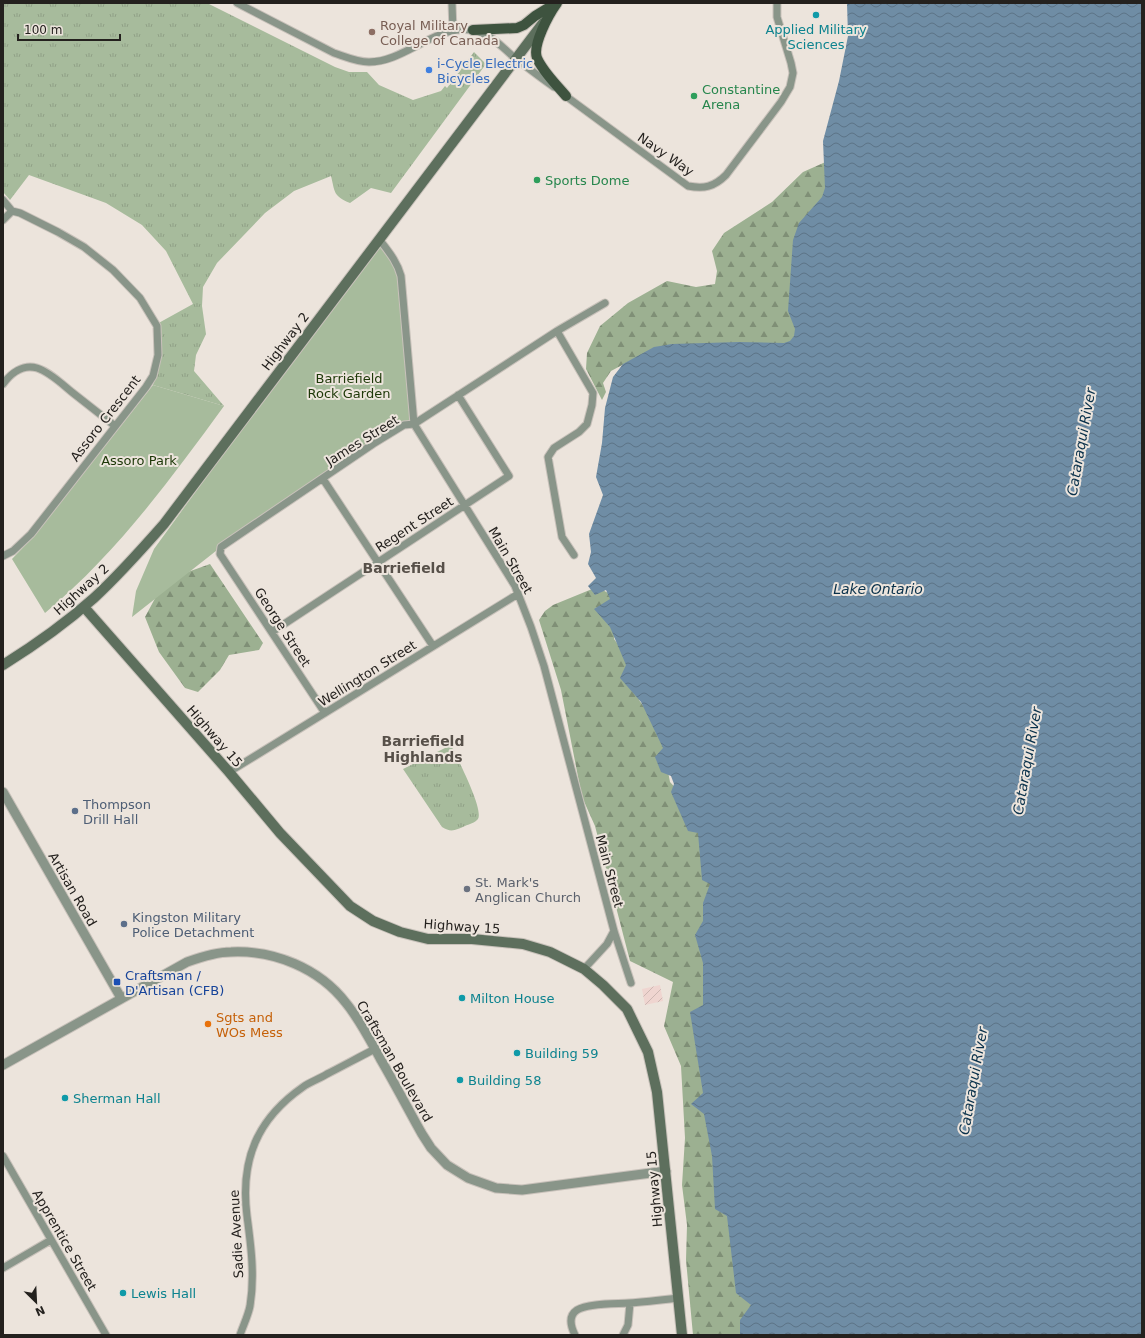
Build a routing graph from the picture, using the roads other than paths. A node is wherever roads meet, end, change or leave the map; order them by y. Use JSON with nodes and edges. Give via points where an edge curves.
{"nodes":[{"id":1,"x":237,"y":3,"type":"edge"},
{"id":2,"x":452,"y":3,"type":"edge"},
{"id":3,"x":557,"y":3,"type":"edge"},
{"id":4,"x":777,"y":3,"type":"edge"},
{"id":5,"x":550,"y":13,"type":"junction"},
{"id":6,"x":473,"y":30,"type":"junction"},
{"id":7,"x":453,"y":31,"type":"junction"},
{"id":8,"x":516,"y":58,"type":"junction"},
{"id":9,"x":566,"y":96,"type":"junction"},
{"id":10,"x":3,"y":200,"type":"edge"},
{"id":11,"x":12,"y":211,"type":"junction"},
{"id":12,"x":3,"y":220,"type":"edge"},
{"id":13,"x":379,"y":239,"type":"junction"},
{"id":14,"x":605,"y":303,"type":"dead end"},
{"id":15,"x":557,"y":331,"type":"junction"},
{"id":16,"x":3,"y":384,"type":"edge"},
{"id":17,"x":458,"y":395,"type":"junction"},
{"id":18,"x":414,"y":424,"type":"junction"},
{"id":19,"x":115,"y":426,"type":"junction"},
{"id":20,"x":323,"y":479,"type":"junction"},
{"id":21,"x":465,"y":506,"type":"junction"},
{"id":22,"x":220,"y":554,"type":"joint"},
{"id":23,"x":574,"y":555,"type":"dead end"},
{"id":24,"x":3,"y":556,"type":"edge"},
{"id":25,"x":378,"y":562,"type":"junction"},
{"id":26,"x":518,"y":594,"type":"junction"},
{"id":27,"x":84,"y":607,"type":"junction"},
{"id":28,"x":272,"y":632,"type":"junction"},
{"id":29,"x":433,"y":646,"type":"junction"},
{"id":30,"x":3,"y":665,"type":"edge"},
{"id":31,"x":325,"y":713,"type":"junction"},
{"id":32,"x":230,"y":772,"type":"junction"},
{"id":33,"x":3,"y":792,"type":"edge"},
{"id":34,"x":614,"y":931,"type":"junction"},
{"id":35,"x":584,"y":969,"type":"junction"},
{"id":36,"x":631,"y":983,"type":"dead end"},
{"id":37,"x":121,"y":998,"type":"junction"},
{"id":38,"x":375,"y":1048,"type":"junction"},
{"id":39,"x":3,"y":1065,"type":"edge"},
{"id":40,"x":3,"y":1156,"type":"edge"},
{"id":41,"x":666,"y":1171,"type":"junction"},
{"id":42,"x":51,"y":1240,"type":"junction"},
{"id":43,"x":3,"y":1268,"type":"edge"},
{"id":44,"x":678,"y":1298,"type":"junction"},
{"id":45,"x":630,"y":1303,"type":"junction"},
{"id":46,"x":106,"y":1335,"type":"edge"},
{"id":47,"x":240,"y":1335,"type":"edge"},
{"id":48,"x":575,"y":1335,"type":"edge"},
{"id":49,"x":623,"y":1335,"type":"edge"},
{"id":50,"x":682,"y":1335,"type":"edge"}],
"edges":[{"from":1,"to":7,"type":"street","via":[[346,58],[360,61],[383,61]]},
{"from":2,"to":7,"type":"street"},
{"from":3,"to":5,"type":"main road","name":"Highway 2"},
{"from":3,"to":6,"type":"main road","via":[[517,28]]},
{"from":4,"to":9,"type":"street","name":"Navy Way","via":[[777,17],[793,73],[790,88],[726,175],[714,185],[699,188],[688,186]]},
{"from":5,"to":8,"type":"main road","name":"Highway 2"},
{"from":5,"to":9,"type":"main road","via":[[538,43],[537,57]]},
{"from":6,"to":7,"type":"street"},
{"from":6,"to":8,"type":"street","name":"Navy Way","via":[[492,38]]},
{"from":8,"to":9,"type":"street","name":"Navy Way"},
{"from":8,"to":13,"type":"main road","name":"Highway 2"},
{"from":10,"to":11,"type":"street","name":"Assoro Crescent"},
{"from":11,"to":12,"type":"street"},
{"from":11,"to":19,"type":"street","name":"Assoro Crescent","via":[[84,247],[113,270],[140,298],[157,326],[158,355],[153,376]]},
{"from":13,"to":18,"type":"street","name":"Main Street","via":[[394,258],[401,276]]},
{"from":13,"to":27,"type":"main road","name":"Highway 2","via":[[164,524]]},
{"from":14,"to":15,"type":"street","name":"James Street"},
{"from":15,"to":17,"type":"street","name":"James Street"},
{"from":15,"to":23,"type":"street","via":[[593,393],[587,424],[554,448],[548,457],[562,537]]},
{"from":16,"to":19,"type":"street","via":[[17,371],[37,368],[53,377]]},
{"from":17,"to":18,"type":"street","name":"James Street"},
{"from":17,"to":21,"type":"street","name":"Regent Street","via":[[509,476]]},
{"from":18,"to":20,"type":"street","name":"James Street","via":[[404,424]]},
{"from":18,"to":21,"type":"street","name":"Main Street"},
{"from":19,"to":24,"type":"street","name":"Assoro Crescent","via":[[32,534],[13,551]]},
{"from":20,"to":22,"type":"street","name":"James Street","via":[[224,544]]},
{"from":20,"to":25,"type":"street"},
{"from":21,"to":25,"type":"street","name":"Regent Street"},
{"from":21,"to":26,"type":"street","name":"Main Street"},
{"from":22,"to":28,"type":"street","name":"George Street"},
{"from":25,"to":28,"type":"street","name":"Regent Street"},
{"from":25,"to":29,"type":"street"},
{"from":26,"to":29,"type":"street","name":"Wellington Street"},
{"from":26,"to":34,"type":"street","name":"Main Street","via":[[544,666]]},
{"from":27,"to":30,"type":"main road","name":"Highway 2","via":[[36,644]]},
{"from":27,"to":32,"type":"main road","name":"Highway 15"},
{"from":28,"to":31,"type":"street","name":"George Street"},
{"from":29,"to":31,"type":"street","name":"Wellington Street"},
{"from":31,"to":32,"type":"street","name":"Wellington Street"},
{"from":32,"to":35,"type":"main road","name":"Highway 15","via":[[280,833],[350,906],[373,921],[400,932],[428,939],[472,938],[523,944],[550,952]]},
{"from":33,"to":37,"type":"street","name":"Artisan Road"},
{"from":34,"to":35,"type":"street","via":[[607,944]]},
{"from":34,"to":36,"type":"street","name":"Main Street"},
{"from":35,"to":41,"type":"main road","name":"Highway 15","via":[[627,1009],[642,1037],[648,1052],[660,1112]]},
{"from":37,"to":38,"type":"street","name":"Craftsman Boulevard","via":[[174,968],[206,955],[252,952],[271,955],[295,963],[333,989],[346,1002]]},
{"from":37,"to":39,"type":"street","name":"Craftsman Boulevard"},
{"from":38,"to":41,"type":"street","name":"Craftsman Boulevard","via":[[431,1148],[447,1165],[468,1178],[496,1188],[522,1190]]},
{"from":38,"to":47,"type":"street","name":"Sadie Avenue","via":[[304,1086],[279,1106],[265,1123],[255,1143],[247,1166],[245,1188],[252,1260],[250,1307]]},
{"from":40,"to":42,"type":"street","name":"Apprentice Street"},
{"from":41,"to":44,"type":"main road","name":"Highway 15"},
{"from":42,"to":43,"type":"street"},
{"from":42,"to":46,"type":"street","name":"Apprentice Street"},
{"from":44,"to":45,"type":"street"},
{"from":44,"to":50,"type":"main road","name":"Highway 15"},
{"from":45,"to":48,"type":"street","via":[[588,1306],[577,1310],[571,1318]]},
{"from":45,"to":49,"type":"street","via":[[628,1325]]}]}
